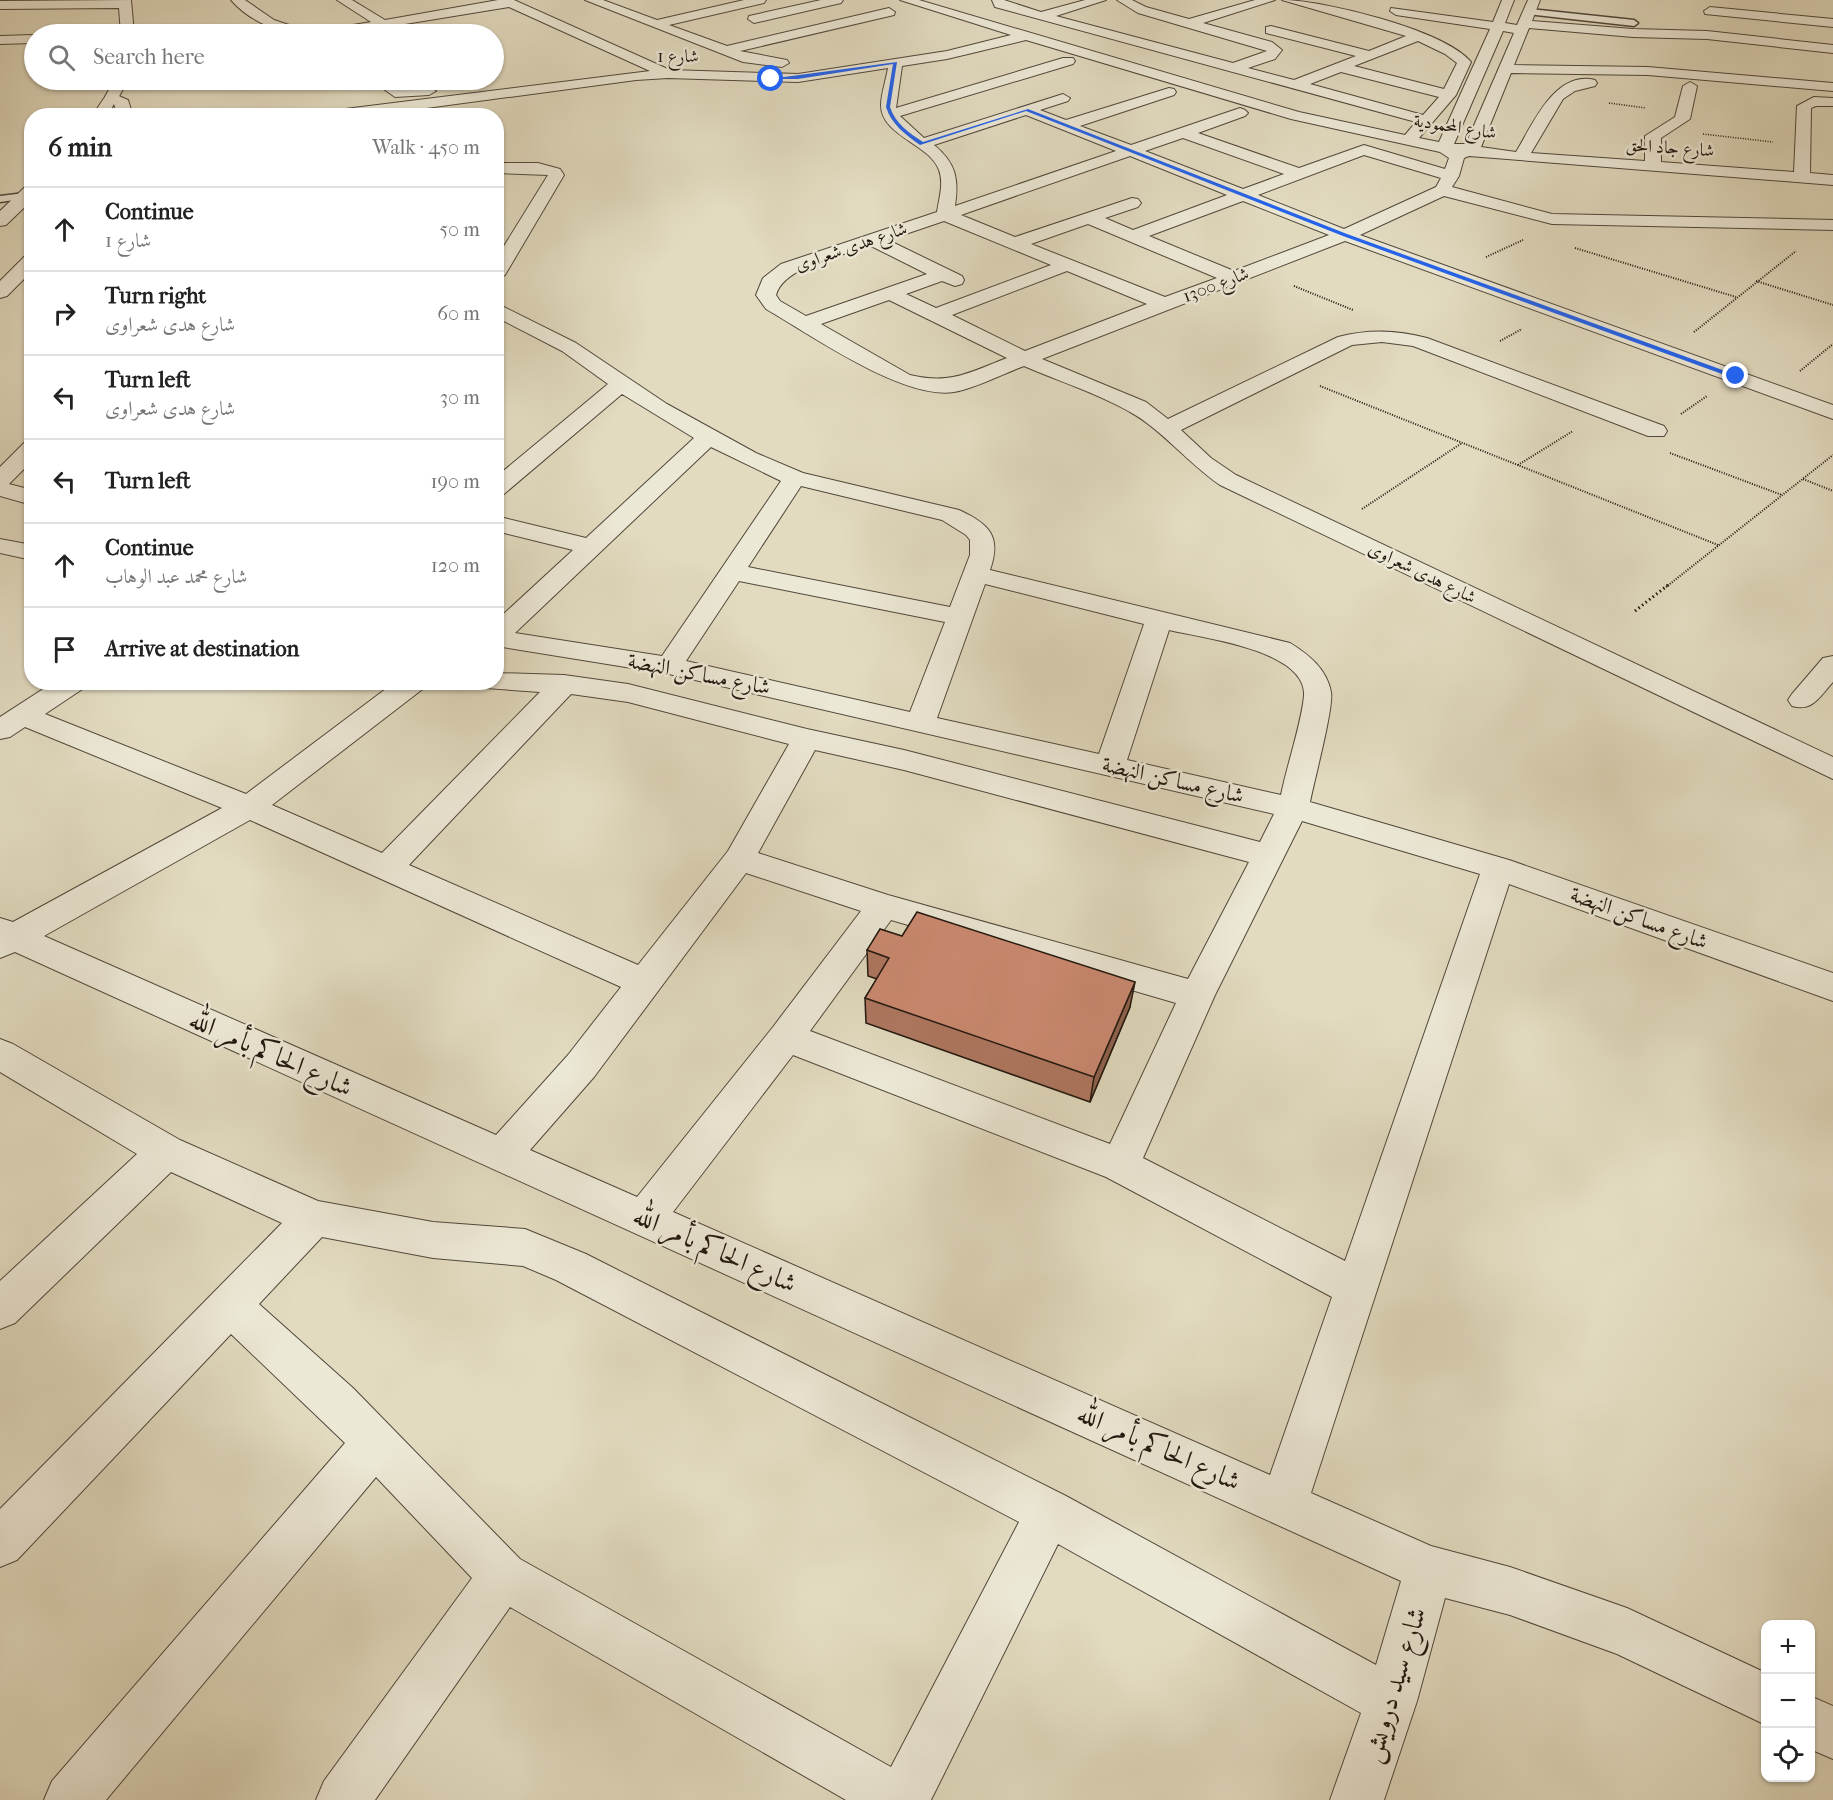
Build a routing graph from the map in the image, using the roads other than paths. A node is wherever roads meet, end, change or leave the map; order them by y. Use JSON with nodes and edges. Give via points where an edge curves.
{"nodes":[{"id":1,"x":237,"y":0,"type":"edge"},
{"id":2,"x":344,"y":0,"type":"edge"},
{"id":3,"x":591,"y":0,"type":"edge"},
{"id":4,"x":760,"y":0,"type":"edge"},
{"id":5,"x":837,"y":0,"type":"edge"},
{"id":6,"x":908,"y":0,"type":"edge"},
{"id":7,"x":998,"y":0,"type":"edge"},
{"id":8,"x":1100,"y":0,"type":"edge"},
{"id":9,"x":1159,"y":0,"type":"edge"},
{"id":10,"x":1269,"y":0,"type":"edge"},
{"id":11,"x":1288,"y":0,"type":"edge"},
{"id":12,"x":1344,"y":0,"type":"edge"},
{"id":13,"x":1508,"y":0,"type":"edge"},
{"id":14,"x":950,"y":1,"type":"edge"},
{"id":15,"x":124,"y":2,"type":"edge"},
{"id":16,"x":508,"y":2,"type":"edge"},
{"id":17,"x":860,"y":3,"type":"dead end"},
{"id":18,"x":1128,"y":3,"type":"edge"},
{"id":19,"x":1364,"y":4,"type":"dead end"},
{"id":20,"x":0,"y":5,"type":"edge"},
{"id":21,"x":641,"y":5,"type":"dead end"},
{"id":22,"x":1711,"y":5,"type":"edge"},
{"id":23,"x":1386,"y":9,"type":"dead end"},
{"id":24,"x":618,"y":10,"type":"junction"},
{"id":25,"x":1329,"y":11,"type":"junction"},
{"id":26,"x":1042,"y":15,"type":"junction"},
{"id":27,"x":1528,"y":16,"type":"edge"},
{"id":28,"x":754,"y":19,"type":"junction"},
{"id":29,"x":397,"y":22,"type":"junction"},
{"id":30,"x":1189,"y":23,"type":"junction"},
{"id":31,"x":1634,"y":23,"type":"dead end"},
{"id":32,"x":1833,"y":23,"type":"edge"},
{"id":33,"x":127,"y":24,"type":"edge"},
{"id":34,"x":273,"y":24,"type":"edge"},
{"id":35,"x":383,"y":24,"type":"joint"},
{"id":36,"x":401,"y":24,"type":"edge"},
{"id":37,"x":657,"y":24,"type":"junction"},
{"id":38,"x":836,"y":25,"type":"junction"},
{"id":39,"x":1497,"y":27,"type":"junction"},
{"id":40,"x":1270,"y":30,"type":"junction"},
{"id":41,"x":858,"y":33,"type":"dead end"},
{"id":42,"x":795,"y":34,"type":"junction"},
{"id":43,"x":1707,"y":35,"type":"junction"},
{"id":44,"x":1025,"y":36,"type":"junction"},
{"id":45,"x":1419,"y":36,"type":"junction"},
{"id":46,"x":1243,"y":38,"type":"junction"},
{"id":47,"x":24,"y":39,"type":"edge"},
{"id":48,"x":1132,"y":39,"type":"junction"},
{"id":49,"x":0,"y":40,"type":"edge"},
{"id":50,"x":996,"y":43,"type":"junction"},
{"id":51,"x":727,"y":50,"type":"junction"},
{"id":52,"x":896,"y":53,"type":"junction"},
{"id":53,"x":1831,"y":53,"type":"edge"},
{"id":54,"x":627,"y":55,"type":"junction"},
{"id":55,"x":1369,"y":55,"type":"junction"},
{"id":56,"x":606,"y":59,"type":"dead end"},
{"id":57,"x":813,"y":61,"type":"dead end"},
{"id":58,"x":1068,"y":61,"type":"junction"},
{"id":59,"x":794,"y":63,"type":"dead end"},
{"id":60,"x":1236,"y":67,"type":"junction"},
{"id":61,"x":1340,"y":67,"type":"junction"},
{"id":62,"x":1810,"y":67,"type":"dead end"},
{"id":63,"x":1507,"y":69,"type":"junction"},
{"id":64,"x":668,"y":74,"type":"junction"},
{"id":65,"x":1010,"y":78,"type":"junction"},
{"id":66,"x":1590,"y":83,"type":"dead end"},
{"id":67,"x":1796,"y":83,"type":"junction"},
{"id":68,"x":1297,"y":84,"type":"junction"},
{"id":69,"x":1690,"y":86,"type":"dead end"},
{"id":70,"x":1833,"y":87,"type":"edge"},
{"id":71,"x":116,"y":90,"type":"edge"},
{"id":72,"x":391,"y":90,"type":"edge"},
{"id":73,"x":433,"y":90,"type":"edge"},
{"id":74,"x":1169,"y":92,"type":"junction"},
{"id":75,"x":1449,"y":94,"type":"junction"},
{"id":76,"x":112,"y":97,"type":"junction"},
{"id":77,"x":1073,"y":102,"type":"junction"},
{"id":78,"x":1833,"y":102,"type":"edge"},
{"id":79,"x":104,"y":108,"type":"edge"},
{"id":80,"x":124,"y":108,"type":"edge"},
{"id":81,"x":401,"y":108,"type":"edge"},
{"id":82,"x":1026,"y":110,"type":"junction"},
{"id":83,"x":1104,"y":113,"type":"junction"},
{"id":84,"x":1240,"y":113,"type":"junction"},
{"id":85,"x":890,"y":114,"type":"junction"},
{"id":86,"x":1066,"y":125,"type":"junction"},
{"id":87,"x":1416,"y":130,"type":"junction"},
{"id":88,"x":1183,"y":134,"type":"junction"},
{"id":89,"x":1318,"y":136,"type":"dead end"},
{"id":90,"x":1341,"y":143,"type":"dead end"},
{"id":91,"x":922,"y":144,"type":"junction"},
{"id":92,"x":1458,"y":148,"type":"junction"},
{"id":93,"x":1363,"y":150,"type":"junction"},
{"id":94,"x":1133,"y":152,"type":"junction"},
{"id":95,"x":1512,"y":156,"type":"junction"},
{"id":96,"x":1653,"y":167,"type":"junction"},
{"id":97,"x":504,"y":168,"type":"edge"},
{"id":98,"x":1300,"y":174,"type":"junction"},
{"id":99,"x":1061,"y":176,"type":"junction"},
{"id":100,"x":1802,"y":178,"type":"junction"},
{"id":101,"x":1833,"y":180,"type":"edge"},
{"id":102,"x":1447,"y":183,"type":"junction"},
{"id":103,"x":1082,"y":184,"type":"dead end"},
{"id":104,"x":24,"y":195,"type":"edge"},
{"id":105,"x":1112,"y":195,"type":"dead end"},
{"id":106,"x":1244,"y":195,"type":"junction"},
{"id":107,"x":0,"y":199,"type":"edge"},
{"id":108,"x":24,"y":199,"type":"edge"},
{"id":109,"x":1143,"y":208,"type":"junction"},
{"id":110,"x":945,"y":215,"type":"junction"},
{"id":111,"x":1089,"y":218,"type":"junction"},
{"id":112,"x":1175,"y":220,"type":"junction"},
{"id":113,"x":0,"y":221,"type":"edge"},
{"id":114,"x":1833,"y":225,"type":"edge"},
{"id":115,"x":1345,"y":235,"type":"junction"},
{"id":116,"x":1133,"y":236,"type":"junction"},
{"id":117,"x":873,"y":240,"type":"junction"},
{"id":118,"x":1015,"y":243,"type":"junction"},
{"id":119,"x":504,"y":262,"type":"edge"},
{"id":120,"x":1067,"y":265,"type":"junction"},
{"id":121,"x":24,"y":268,"type":"edge"},
{"id":122,"x":944,"y":274,"type":"junction"},
{"id":123,"x":1234,"y":278,"type":"junction"},
{"id":124,"x":0,"y":292,"type":"edge"},
{"id":125,"x":890,"y":293,"type":"junction"},
{"id":126,"x":987,"y":296,"type":"junction"},
{"id":127,"x":1164,"y":304,"type":"junction"},
{"id":128,"x":935,"y":315,"type":"junction"},
{"id":129,"x":504,"y":319,"type":"edge"},
{"id":130,"x":804,"y":323,"type":"junction"},
{"id":131,"x":1023,"y":358,"type":"junction"},
{"id":132,"x":622,"y":383,"type":"junction"},
{"id":133,"x":952,"y":386,"type":"joint"},
{"id":134,"x":1833,"y":412,"type":"edge"},
{"id":135,"x":1166,"y":429,"type":"junction"},
{"id":136,"x":1656,"y":431,"type":"road end"},
{"id":137,"x":707,"y":438,"type":"junction"},
{"id":138,"x":24,"y":456,"type":"edge"},
{"id":139,"x":795,"y":478,"type":"junction"},
{"id":140,"x":504,"y":479,"type":"edge"},
{"id":141,"x":0,"y":480,"type":"edge"},
{"id":142,"x":0,"y":489,"type":"edge"},
{"id":143,"x":24,"y":496,"type":"edge"},
{"id":144,"x":504,"y":525,"type":"edge"},
{"id":145,"x":0,"y":546,"type":"edge"},
{"id":146,"x":590,"y":547,"type":"junction"},
{"id":147,"x":24,"y":551,"type":"edge"},
{"id":148,"x":732,"y":572,"type":"junction"},
{"id":149,"x":975,"y":574,"type":"junction"},
{"id":150,"x":960,"y":617,"type":"junction"},
{"id":151,"x":1158,"y":619,"type":"junction"},
{"id":152,"x":504,"y":629,"type":"edge"},
{"id":153,"x":504,"y":638,"type":"edge"},
{"id":154,"x":1833,"y":664,"type":"edge"},
{"id":155,"x":669,"y":666,"type":"junction"},
{"id":156,"x":504,"y":682,"type":"edge"},
{"id":157,"x":564,"y":684,"type":"junction"},
{"id":158,"x":62,"y":690,"type":"edge"},
{"id":159,"x":403,"y":690,"type":"edge"},
{"id":160,"x":1802,"y":700,"type":"dead end"},
{"id":161,"x":921,"y":722,"type":"junction"},
{"id":162,"x":12,"y":723,"type":"edge"},
{"id":163,"x":807,"y":739,"type":"junction"},
{"id":164,"x":1110,"y":766,"type":"junction"},
{"id":165,"x":1833,"y":769,"type":"edge"},
{"id":166,"x":249,"y":807,"type":"junction"},
{"id":167,"x":1293,"y":808,"type":"junction"},
{"id":168,"x":1270,"y":855,"type":"junction"},
{"id":169,"x":739,"y":859,"type":"junction"},
{"id":170,"x":387,"y":868,"type":"junction"},
{"id":171,"x":1498,"y":868,"type":"junction"},
{"id":172,"x":883,"y":906,"type":"junction"},
{"id":173,"x":4,"y":938,"type":"edge"},
{"id":174,"x":645,"y":982,"type":"junction"},
{"id":175,"x":1833,"y":987,"type":"edge"},
{"id":176,"x":1197,"y":994,"type":"junction"},
{"id":177,"x":786,"y":1037,"type":"junction"},
{"id":178,"x":0,"y":1054,"type":"edge"},
{"id":179,"x":166,"y":1152,"type":"junction"},
{"id":180,"x":502,"y":1155,"type":"junction"},
{"id":181,"x":1120,"y":1165,"type":"junction"},
{"id":182,"x":645,"y":1217,"type":"junction"},
{"id":183,"x":314,"y":1218,"type":"junction"},
{"id":184,"x":1357,"y":1289,"type":"junction"},
{"id":185,"x":231,"y":1306,"type":"junction"},
{"id":186,"x":0,"y":1309,"type":"edge"},
{"id":187,"x":375,"y":1443,"type":"junction"},
{"id":188,"x":1284,"y":1503,"type":"junction"},
{"id":189,"x":1049,"y":1513,"type":"junction"},
{"id":190,"x":0,"y":1543,"type":"edge"},
{"id":191,"x":1429,"y":1569,"type":"junction"},
{"id":192,"x":503,"y":1576,"type":"junction"},
{"id":193,"x":1761,"y":1698,"type":"edge"},
{"id":194,"x":1391,"y":1701,"type":"junction"},
{"id":195,"x":1815,"y":1724,"type":"edge"},
{"id":196,"x":1833,"y":1733,"type":"edge"},
{"id":197,"x":71,"y":1800,"type":"edge"},
{"id":198,"x":343,"y":1800,"type":"edge"},
{"id":199,"x":898,"y":1800,"type":"edge"},
{"id":200,"x":903,"y":1800,"type":"edge"},
{"id":201,"x":1357,"y":1800,"type":"edge"}],
"edges":[{"from":1,"to":34,"type":"street"},
{"from":2,"to":35,"type":"street"},
{"from":3,"to":24,"type":"street"},
{"from":4,"to":28,"type":"street","via":[[762,9]]},
{"from":4,"to":37,"type":"street"},
{"from":5,"to":28,"type":"street"},
{"from":6,"to":44,"type":"street","name":"شارع المحمودية"},
{"from":7,"to":26,"type":"street","via":[[999,4]]},
{"from":8,"to":26,"type":"street"},
{"from":9,"to":18,"type":"street"},
{"from":10,"to":30,"type":"street"},
{"from":11,"to":25,"type":"street"},
{"from":12,"to":19,"type":"street"},
{"from":13,"to":39,"type":"street"},
{"from":14,"to":87,"type":"street","name":"شارع المحمودية"},
{"from":15,"to":20,"type":"street"},
{"from":15,"to":33,"type":"street"},
{"from":16,"to":29,"type":"street"},
{"from":16,"to":54,"type":"street"},
{"from":17,"to":38,"type":"street","via":[[895,14]]},
{"from":18,"to":30,"type":"street"},
{"from":21,"to":24,"type":"street"},
{"from":22,"to":32,"type":"street","via":[[1817,16]]},
{"from":22,"to":43,"type":"street"},
{"from":23,"to":39,"type":"street"},
{"from":24,"to":37,"type":"street"},
{"from":25,"to":40,"type":"street"},
{"from":25,"to":45,"type":"street"},
{"from":26,"to":48,"type":"street"},
{"from":27,"to":31,"type":"lane"},
{"from":27,"to":39,"type":"street"},
{"from":27,"to":43,"type":"street","via":[[1633,33]]},
{"from":27,"to":63,"type":"street"},
{"from":28,"to":42,"type":"street"},
{"from":29,"to":35,"type":"street"},
{"from":29,"to":36,"type":"street"},
{"from":30,"to":46,"type":"street"},
{"from":30,"to":48,"type":"street"},
{"from":37,"to":51,"type":"street"},
{"from":38,"to":41,"type":"street"},
{"from":38,"to":42,"type":"street"},
{"from":39,"to":92,"type":"street"},
{"from":40,"to":46,"type":"street"},
{"from":40,"to":55,"type":"street"},
{"from":42,"to":51,"type":"street"},
{"from":43,"to":53,"type":"street"},
{"from":44,"to":50,"type":"street","name":"شارع 1"},
{"from":44,"to":87,"type":"street","name":"شارع المحمودية","via":[[1296,116]]},
{"from":45,"to":55,"type":"street"},
{"from":45,"to":75,"type":"street","via":[[1451,51],[1464,62]]},
{"from":46,"to":60,"type":"street","via":[[1275,50],[1270,56]]},
{"from":47,"to":49,"type":"street"},
{"from":48,"to":60,"type":"street"},
{"from":50,"to":52,"type":"street","name":"شارع 1"},
{"from":50,"to":58,"type":"street"},
{"from":51,"to":59,"type":"street","via":[[759,61]]},
{"from":52,"to":57,"type":"street"},
{"from":52,"to":64,"type":"street","name":"شارع 1","via":[[798,78]]},
{"from":52,"to":85,"type":"street"},
{"from":54,"to":56,"type":"street"},
{"from":54,"to":64,"type":"street"},
{"from":55,"to":61,"type":"street"},
{"from":58,"to":65,"type":"street"},
{"from":58,"to":74,"type":"street"},
{"from":60,"to":68,"type":"street"},
{"from":61,"to":68,"type":"street"},
{"from":61,"to":75,"type":"street"},
{"from":62,"to":67,"type":"street"},
{"from":63,"to":67,"type":"street","via":[[1621,69]]},
{"from":63,"to":92,"type":"street"},
{"from":64,"to":81,"type":"street","name":"شارع 1","via":[[573,82]]},
{"from":65,"to":77,"type":"street"},
{"from":65,"to":85,"type":"street"},
{"from":66,"to":95,"type":"street","via":[[1557,96]]},
{"from":67,"to":70,"type":"street"},
{"from":68,"to":87,"type":"street"},
{"from":69,"to":96,"type":"street","via":[[1682,119],[1653,136]]},
{"from":71,"to":76,"type":"street"},
{"from":72,"to":73,"type":"street","via":[[410,94]]},
{"from":74,"to":83,"type":"street"},
{"from":74,"to":84,"type":"street"},
{"from":75,"to":87,"type":"street"},
{"from":76,"to":79,"type":"street"},
{"from":76,"to":80,"type":"street"},
{"from":77,"to":82,"type":"street"},
{"from":77,"to":83,"type":"street"},
{"from":78,"to":100,"type":"street","via":[[1814,101],[1804,106]]},
{"from":82,"to":86,"type":"street"},
{"from":82,"to":91,"type":"street"},
{"from":83,"to":86,"type":"street"},
{"from":84,"to":88,"type":"street","name":"شارع هدى شعراوى"},
{"from":84,"to":89,"type":"street"},
{"from":85,"to":91,"type":"street"},
{"from":86,"to":94,"type":"street"},
{"from":87,"to":92,"type":"street","name":"شارع المحمودية"},
{"from":88,"to":94,"type":"street","name":"شارع هدى شعراوى"},
{"from":88,"to":98,"type":"street"},
{"from":90,"to":93,"type":"street"},
{"from":91,"to":110,"type":"street","via":[[948,172]]},
{"from":92,"to":95,"type":"street","name":"شارع المحمودية"},
{"from":92,"to":102,"type":"street"},
{"from":93,"to":98,"type":"street"},
{"from":93,"to":102,"type":"street"},
{"from":94,"to":99,"type":"street","name":"شارع هدى شعراوى"},
{"from":94,"to":106,"type":"street"},
{"from":95,"to":96,"type":"street","name":"شارع جاد الحق"},
{"from":96,"to":100,"type":"street","name":"شارع جاد الحق"},
{"from":97,"to":119,"type":"street","via":[[538,168],[556,175]]},
{"from":98,"to":106,"type":"street"},
{"from":99,"to":103,"type":"street"},
{"from":99,"to":110,"type":"street","name":"شارع هدى شعراوى"},
{"from":100,"to":101,"type":"street","name":"شارع جاد الحق"},
{"from":102,"to":114,"type":"street","via":[[1536,217]]},
{"from":102,"to":115,"type":"street","name":"شارع 1300"},
{"from":104,"to":107,"type":"lane"},
{"from":105,"to":109,"type":"street"},
{"from":106,"to":112,"type":"street"},
{"from":106,"to":115,"type":"street"},
{"from":108,"to":113,"type":"street"},
{"from":109,"to":111,"type":"street"},
{"from":109,"to":112,"type":"street"},
{"from":110,"to":117,"type":"street","name":"شارع هدى شعراوى"},
{"from":110,"to":118,"type":"street"},
{"from":111,"to":116,"type":"street"},
{"from":111,"to":118,"type":"street"},
{"from":112,"to":116,"type":"street"},
{"from":115,"to":123,"type":"street","name":"شارع 1300"},
{"from":115,"to":134,"type":"street"},
{"from":116,"to":123,"type":"street"},
{"from":117,"to":122,"type":"street"},
{"from":117,"to":130,"type":"street","name":"شارع هدى شعراوى","via":[[788,268],[770,282],[766,296],[773,305]]},
{"from":118,"to":120,"type":"street"},
{"from":120,"to":126,"type":"street"},
{"from":120,"to":127,"type":"street"},
{"from":121,"to":124,"type":"street"},
{"from":122,"to":125,"type":"street"},
{"from":122,"to":126,"type":"street"},
{"from":123,"to":127,"type":"street","name":"شارع 1300"},
{"from":125,"to":128,"type":"street","name":"شارع هدى شعراوى"},
{"from":125,"to":130,"type":"street"},
{"from":126,"to":128,"type":"street"},
{"from":127,"to":131,"type":"street","name":"شارع 1300"},
{"from":128,"to":131,"type":"street","name":"شارع هدى شعراوى"},
{"from":129,"to":132,"type":"street","via":[[569,347]]},
{"from":130,"to":133,"type":"street","name":"شارع هدى شعراوى","via":[[903,379]]},
{"from":131,"to":133,"type":"street","name":"شارع 1300"},
{"from":131,"to":135,"type":"street","name":"شارع هدى شعراوى","via":[[1138,407]]},
{"from":132,"to":137,"type":"street","via":[[658,410]]},
{"from":132,"to":140,"type":"street"},
{"from":135,"to":136,"type":"street","via":[[1345,341],[1366,335],[1393,335]]},
{"from":135,"to":165,"type":"street","name":"شارع هدى شعراوى","via":[[1182,447],[1228,480]]},
{"from":137,"to":139,"type":"street"},
{"from":137,"to":146,"type":"street"},
{"from":138,"to":141,"type":"street"},
{"from":139,"to":148,"type":"street"},
{"from":139,"to":149,"type":"street","via":[[950,515],[971,525],[985,544]]},
{"from":142,"to":143,"type":"street"},
{"from":144,"to":146,"type":"street"},
{"from":145,"to":147,"type":"street"},
{"from":146,"to":152,"type":"street"},
{"from":148,"to":150,"type":"street"},
{"from":148,"to":155,"type":"street"},
{"from":149,"to":150,"type":"street"},
{"from":149,"to":151,"type":"street"},
{"from":150,"to":161,"type":"street"},
{"from":151,"to":164,"type":"street"},
{"from":151,"to":167,"type":"street","via":[[1280,649],[1309,670],[1318,695]]},
{"from":153,"to":155,"type":"street","name":"شارع مساكن النهضة"},
{"from":154,"to":160,"type":"street"},
{"from":155,"to":161,"type":"street","name":"شارع مساكن النهضة"},
{"from":156,"to":157,"type":"street","name":"شارع مساكن النهضة"},
{"from":157,"to":163,"type":"street","name":"شارع مساكن النهضة","via":[[628,693]]},
{"from":157,"to":170,"type":"street"},
{"from":158,"to":162,"type":"street"},
{"from":159,"to":166,"type":"street"},
{"from":161,"to":164,"type":"street","name":"شارع مساكن النهضة"},
{"from":162,"to":166,"type":"street"},
{"from":163,"to":168,"type":"street","name":"شارع مساكن النهضة","via":[[904,760]]},
{"from":163,"to":169,"type":"street"},
{"from":164,"to":167,"type":"street","name":"شارع مساكن النهضة"},
{"from":166,"to":170,"type":"street"},
{"from":166,"to":173,"type":"street"},
{"from":167,"to":168,"type":"street"},
{"from":167,"to":171,"type":"street","name":"شارع مساكن النهضة"},
{"from":168,"to":176,"type":"street"},
{"from":169,"to":172,"type":"street"},
{"from":169,"to":174,"type":"street"},
{"from":170,"to":174,"type":"street"},
{"from":171,"to":175,"type":"street","name":"شارع مساكن النهضة"},
{"from":171,"to":184,"type":"street"},
{"from":172,"to":176,"type":"street"},
{"from":172,"to":177,"type":"street"},
{"from":173,"to":180,"type":"street","name":"شارع الحاكم بأمر الله"},
{"from":174,"to":180,"type":"street","via":[[581,1066]]},
{"from":176,"to":181,"type":"street"},
{"from":177,"to":181,"type":"street"},
{"from":177,"to":182,"type":"street"},
{"from":178,"to":179,"type":"street"},
{"from":179,"to":183,"type":"street"},
{"from":179,"to":186,"type":"street"},
{"from":180,"to":182,"type":"street","name":"شارع الحاكم بأمر الله"},
{"from":181,"to":184,"type":"street"},
{"from":182,"to":188,"type":"street","name":"شارع الحاكم بأمر الله"},
{"from":183,"to":185,"type":"street"},
{"from":183,"to":189,"type":"street","via":[[433,1240],[525,1248],[571,1267]]},
{"from":184,"to":188,"type":"street"},
{"from":185,"to":187,"type":"street"},
{"from":185,"to":190,"type":"street"},
{"from":187,"to":192,"type":"street"},
{"from":187,"to":197,"type":"street"},
{"from":188,"to":191,"type":"street","name":"شارع الحاكم بأمر الله"},
{"from":189,"to":194,"type":"street"},
{"from":189,"to":200,"type":"street"},
{"from":191,"to":193,"type":"street","name":"شارع الحاكم بأمر الله","via":[[1510,1591],[1627,1633]]},
{"from":191,"to":194,"type":"street","name":"شارع سيد درويش"},
{"from":192,"to":198,"type":"street"},
{"from":192,"to":199,"type":"street"},
{"from":194,"to":201,"type":"street","name":"شارع سيد درويش"},
{"from":195,"to":196,"type":"street"}]}
